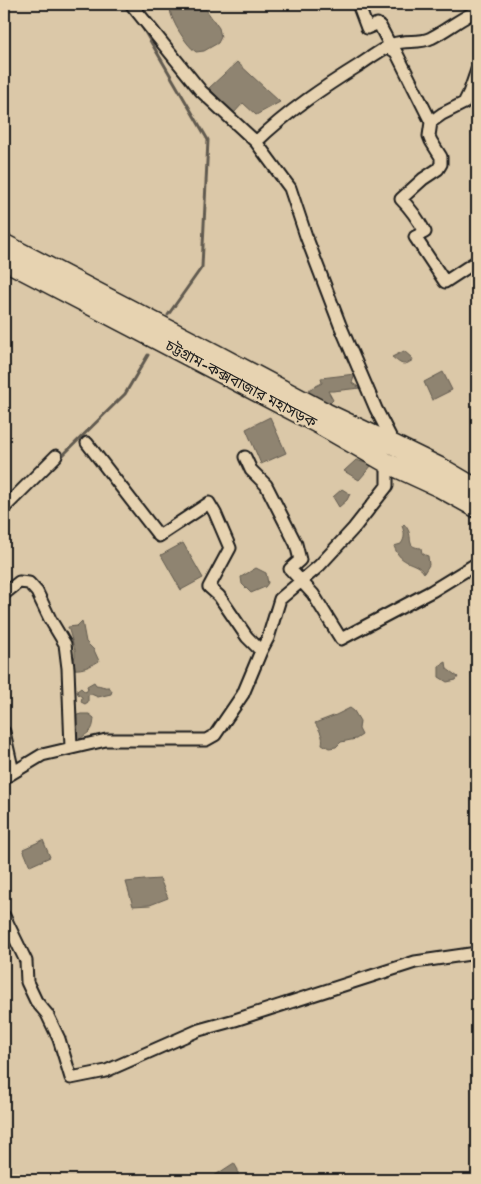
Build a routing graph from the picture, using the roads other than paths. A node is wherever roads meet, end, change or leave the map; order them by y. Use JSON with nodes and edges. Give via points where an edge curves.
{"nodes":[{"id":1,"x":131,"y":4,"type":"edge"},
{"id":2,"x":358,"y":4,"type":"edge"},
{"id":3,"x":477,"y":10,"type":"edge"},
{"id":4,"x":389,"y":46,"type":"junction"},
{"id":5,"x":477,"y":70,"type":"edge"},
{"id":6,"x":431,"y":122,"type":"junction"},
{"id":7,"x":256,"y":142,"type":"junction"},
{"id":8,"x":4,"y":244,"type":"edge"},
{"id":9,"x":4,"y":260,"type":"edge"},
{"id":10,"x":477,"y":261,"type":"edge"},
{"id":11,"x":87,"y":443,"type":"dead end"},
{"id":12,"x":394,"y":445,"type":"junction"},
{"id":13,"x":56,"y":456,"type":"dead end"},
{"id":14,"x":245,"y":457,"type":"dead end"},
{"id":15,"x":387,"y":463,"type":"junction"},
{"id":16,"x":477,"y":489,"type":"edge"},
{"id":17,"x":4,"y":508,"type":"edge"},
{"id":18,"x":477,"y":508,"type":"edge"},
{"id":19,"x":477,"y":564,"type":"edge"},
{"id":20,"x":302,"y":581,"type":"junction"},
{"id":21,"x":4,"y":594,"type":"edge"},
{"id":22,"x":261,"y":651,"type":"junction"},
{"id":23,"x":4,"y":732,"type":"edge"},
{"id":24,"x":70,"y":748,"type":"junction"},
{"id":25,"x":8,"y":775,"type":"edge"},
{"id":26,"x":4,"y":916,"type":"edge"},
{"id":27,"x":477,"y":952,"type":"edge"}],
"edges":[{"from":1,"to":7,"type":"street","via":[[201,91]]},
{"from":2,"to":4,"type":"street","via":[[366,28],[380,26]]},
{"from":3,"to":4,"type":"street","via":[[429,39]]},
{"from":4,"to":6,"type":"street","via":[[396,52]]},
{"from":4,"to":7,"type":"street","via":[[336,79],[276,123]]},
{"from":5,"to":6,"type":"street","via":[[464,103]]},
{"from":6,"to":10,"type":"street","via":[[429,136],[441,157],[441,164],[401,199],[421,224],[425,232],[416,237],[445,282]]},
{"from":7,"to":12,"type":"street","via":[[290,188],[340,325]]},
{"from":8,"to":12,"type":"highway","name":"চট্টগ্রাম-কক্সবাজার মহাসড়ক","via":[[326,413]]},
{"from":9,"to":15,"type":"highway","name":"চট্টগ্রাম-কক্সবাজার মহাসড়ক","via":[[319,424]]},
{"from":11,"to":22,"type":"street","via":[[159,536],[209,503],[230,548],[210,587]]},
{"from":12,"to":16,"type":"highway","name":"চট্টগ্রাম-কক্সবাজার মহাসড়ক"},
{"from":13,"to":17,"type":"street"},
{"from":14,"to":20,"type":"street","via":[[251,470],[266,485],[296,544],[300,560],[290,569]]},
{"from":15,"to":18,"type":"highway","name":"চট্টগ্রাম-কক্সবাজার মহাসড়ক"},
{"from":15,"to":20,"type":"street","via":[[387,486],[354,528]]},
{"from":19,"to":20,"type":"street","via":[[341,639]]},
{"from":20,"to":22,"type":"street","via":[[280,599]]},
{"from":21,"to":24,"type":"street","via":[[19,582],[29,583],[65,644]]},
{"from":22,"to":24,"type":"street","via":[[243,694],[215,735],[206,740],[106,740]]},
{"from":23,"to":25,"type":"street"},
{"from":24,"to":25,"type":"street","via":[[42,755]]},
{"from":26,"to":27,"type":"street","via":[[26,961],[27,982],[59,1039],[71,1078],[106,1071],[200,1030],[415,962]]}]}
